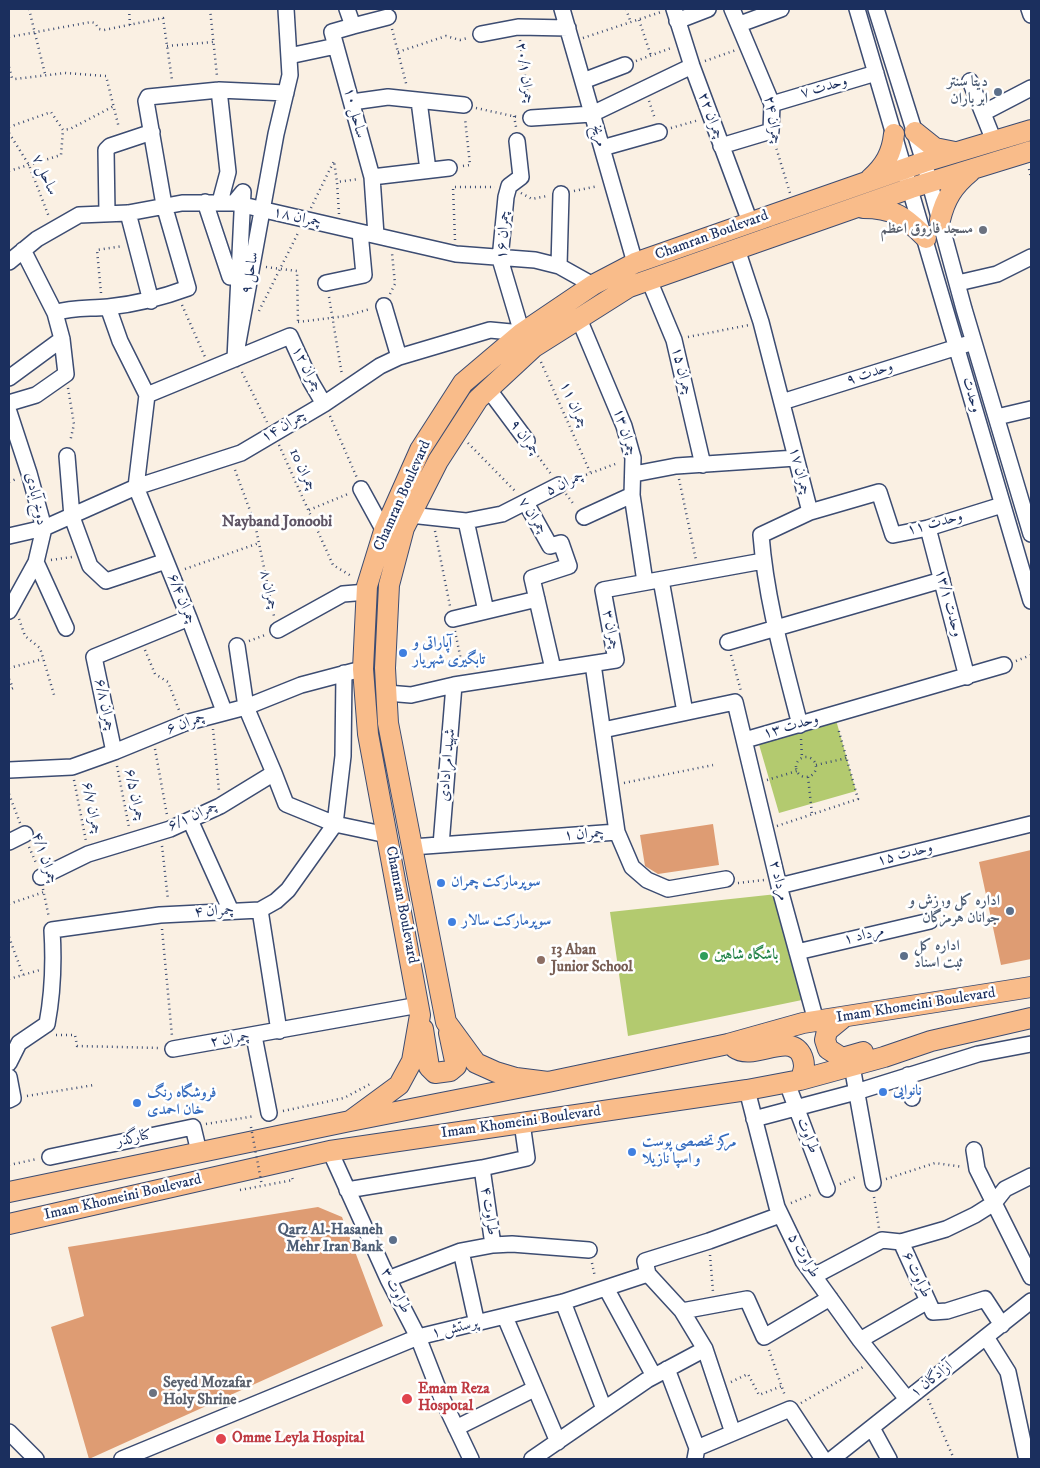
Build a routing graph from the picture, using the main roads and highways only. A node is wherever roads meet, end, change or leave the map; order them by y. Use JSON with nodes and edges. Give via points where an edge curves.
{"nodes":[{"id":1,"x":1031,"y":130,"type":"edge"},
{"id":2,"x":914,"y":132,"type":"road end"},
{"id":3,"x":894,"y":134,"type":"road end"},
{"id":4,"x":1031,"y":151,"type":"edge"},
{"id":5,"x":955,"y":152,"type":"junction"},
{"id":6,"x":975,"y":168,"type":"junction"},
{"id":7,"x":866,"y":182,"type":"junction"},
{"id":8,"x":853,"y":208,"type":"junction"},
{"id":9,"x":940,"y":220,"type":"road end"},
{"id":10,"x":926,"y":238,"type":"road end"},
{"id":11,"x":528,"y":340,"type":"junction"},
{"id":12,"x":385,"y":668,"type":"junction"},
{"id":13,"x":354,"y":671,"type":"junction"},
{"id":14,"x":1031,"y":987,"type":"edge"},
{"id":15,"x":420,"y":1010,"type":"junction"},
{"id":16,"x":844,"y":1017,"type":"junction"},
{"id":17,"x":1031,"y":1018,"type":"edge"},
{"id":18,"x":446,"y":1022,"type":"junction"},
{"id":19,"x":931,"y":1041,"type":"junction"},
{"id":20,"x":728,"y":1044,"type":"junction"},
{"id":21,"x":548,"y":1082,"type":"junction"},
{"id":22,"x":794,"y":1082,"type":"junction"},
{"id":23,"x":350,"y":1121,"type":"junction"},
{"id":24,"x":9,"y":1192,"type":"edge"},
{"id":25,"x":9,"y":1224,"type":"edge"}],
"edges":[{"from":1,"to":5,"type":"main road","name":"Chamran Boulevard"},
{"from":2,"to":5,"type":"main road","via":[[935,148]]},
{"from":3,"to":7,"type":"main road","via":[[893,149],[887,160],[880,171]]},
{"from":4,"to":6,"type":"main road","name":"Chamran Boulevard"},
{"from":5,"to":7,"type":"main road","name":"Chamran Boulevard"},
{"from":6,"to":8,"type":"main road","name":"Chamran Boulevard"},
{"from":6,"to":9,"type":"main road","via":[[954,186],[944,201]]},
{"from":7,"to":11,"type":"main road","name":"Chamran Boulevard","via":[[635,263],[594,285]]},
{"from":8,"to":10,"type":"main road","via":[[894,212]]},
{"from":8,"to":11,"type":"main road","name":"Chamran Boulevard","via":[[629,287],[579,319]]},
{"from":11,"to":12,"type":"main road","name":"Chamran Boulevard","via":[[489,390],[478,399],[438,461],[404,528],[389,585]]},
{"from":11,"to":13,"type":"main road","name":"Chamran Boulevard","via":[[463,383],[420,450],[384,532],[367,589]]},
{"from":12,"to":13,"type":"main road"},
{"from":12,"to":18,"type":"main road","name":"Chamran Boulevard","via":[[388,723]]},
{"from":13,"to":15,"type":"main road","name":"Chamran Boulevard"},
{"from":14,"to":16,"type":"main road","name":"Imam Khomeini Boulevard"},
{"from":15,"to":18,"type":"main road","via":[[429,1067],[435,1073],[450,1071],[456,1066]]},
{"from":15,"to":23,"type":"main road","name":"Chamran Boulevard","via":[[412,1061],[399,1085]]},
{"from":16,"to":19,"type":"main road","via":[[827,1031],[825,1040],[828,1049],[842,1058],[875,1049]]},
{"from":16,"to":20,"type":"main road","name":"Imam Khomeini Boulevard"},
{"from":17,"to":19,"type":"main road","name":"Imam Khomeini Boulevard"},
{"from":18,"to":21,"type":"main road","name":"Chamran Boulevard","via":[[476,1063],[516,1078]]},
{"from":19,"to":22,"type":"main road","name":"Imam Khomeini Boulevard"},
{"from":20,"to":21,"type":"main road","name":"Imam Khomeini Boulevard"},
{"from":20,"to":22,"type":"main road","via":[[739,1051],[781,1046],[797,1049],[805,1069]]},
{"from":21,"to":23,"type":"main road","name":"Imam Khomeini Boulevard"},
{"from":22,"to":25,"type":"main road","name":"Imam Khomeini Boulevard","via":[[330,1151]]},
{"from":23,"to":24,"type":"main road","name":"Imam Khomeini Boulevard"}]}
